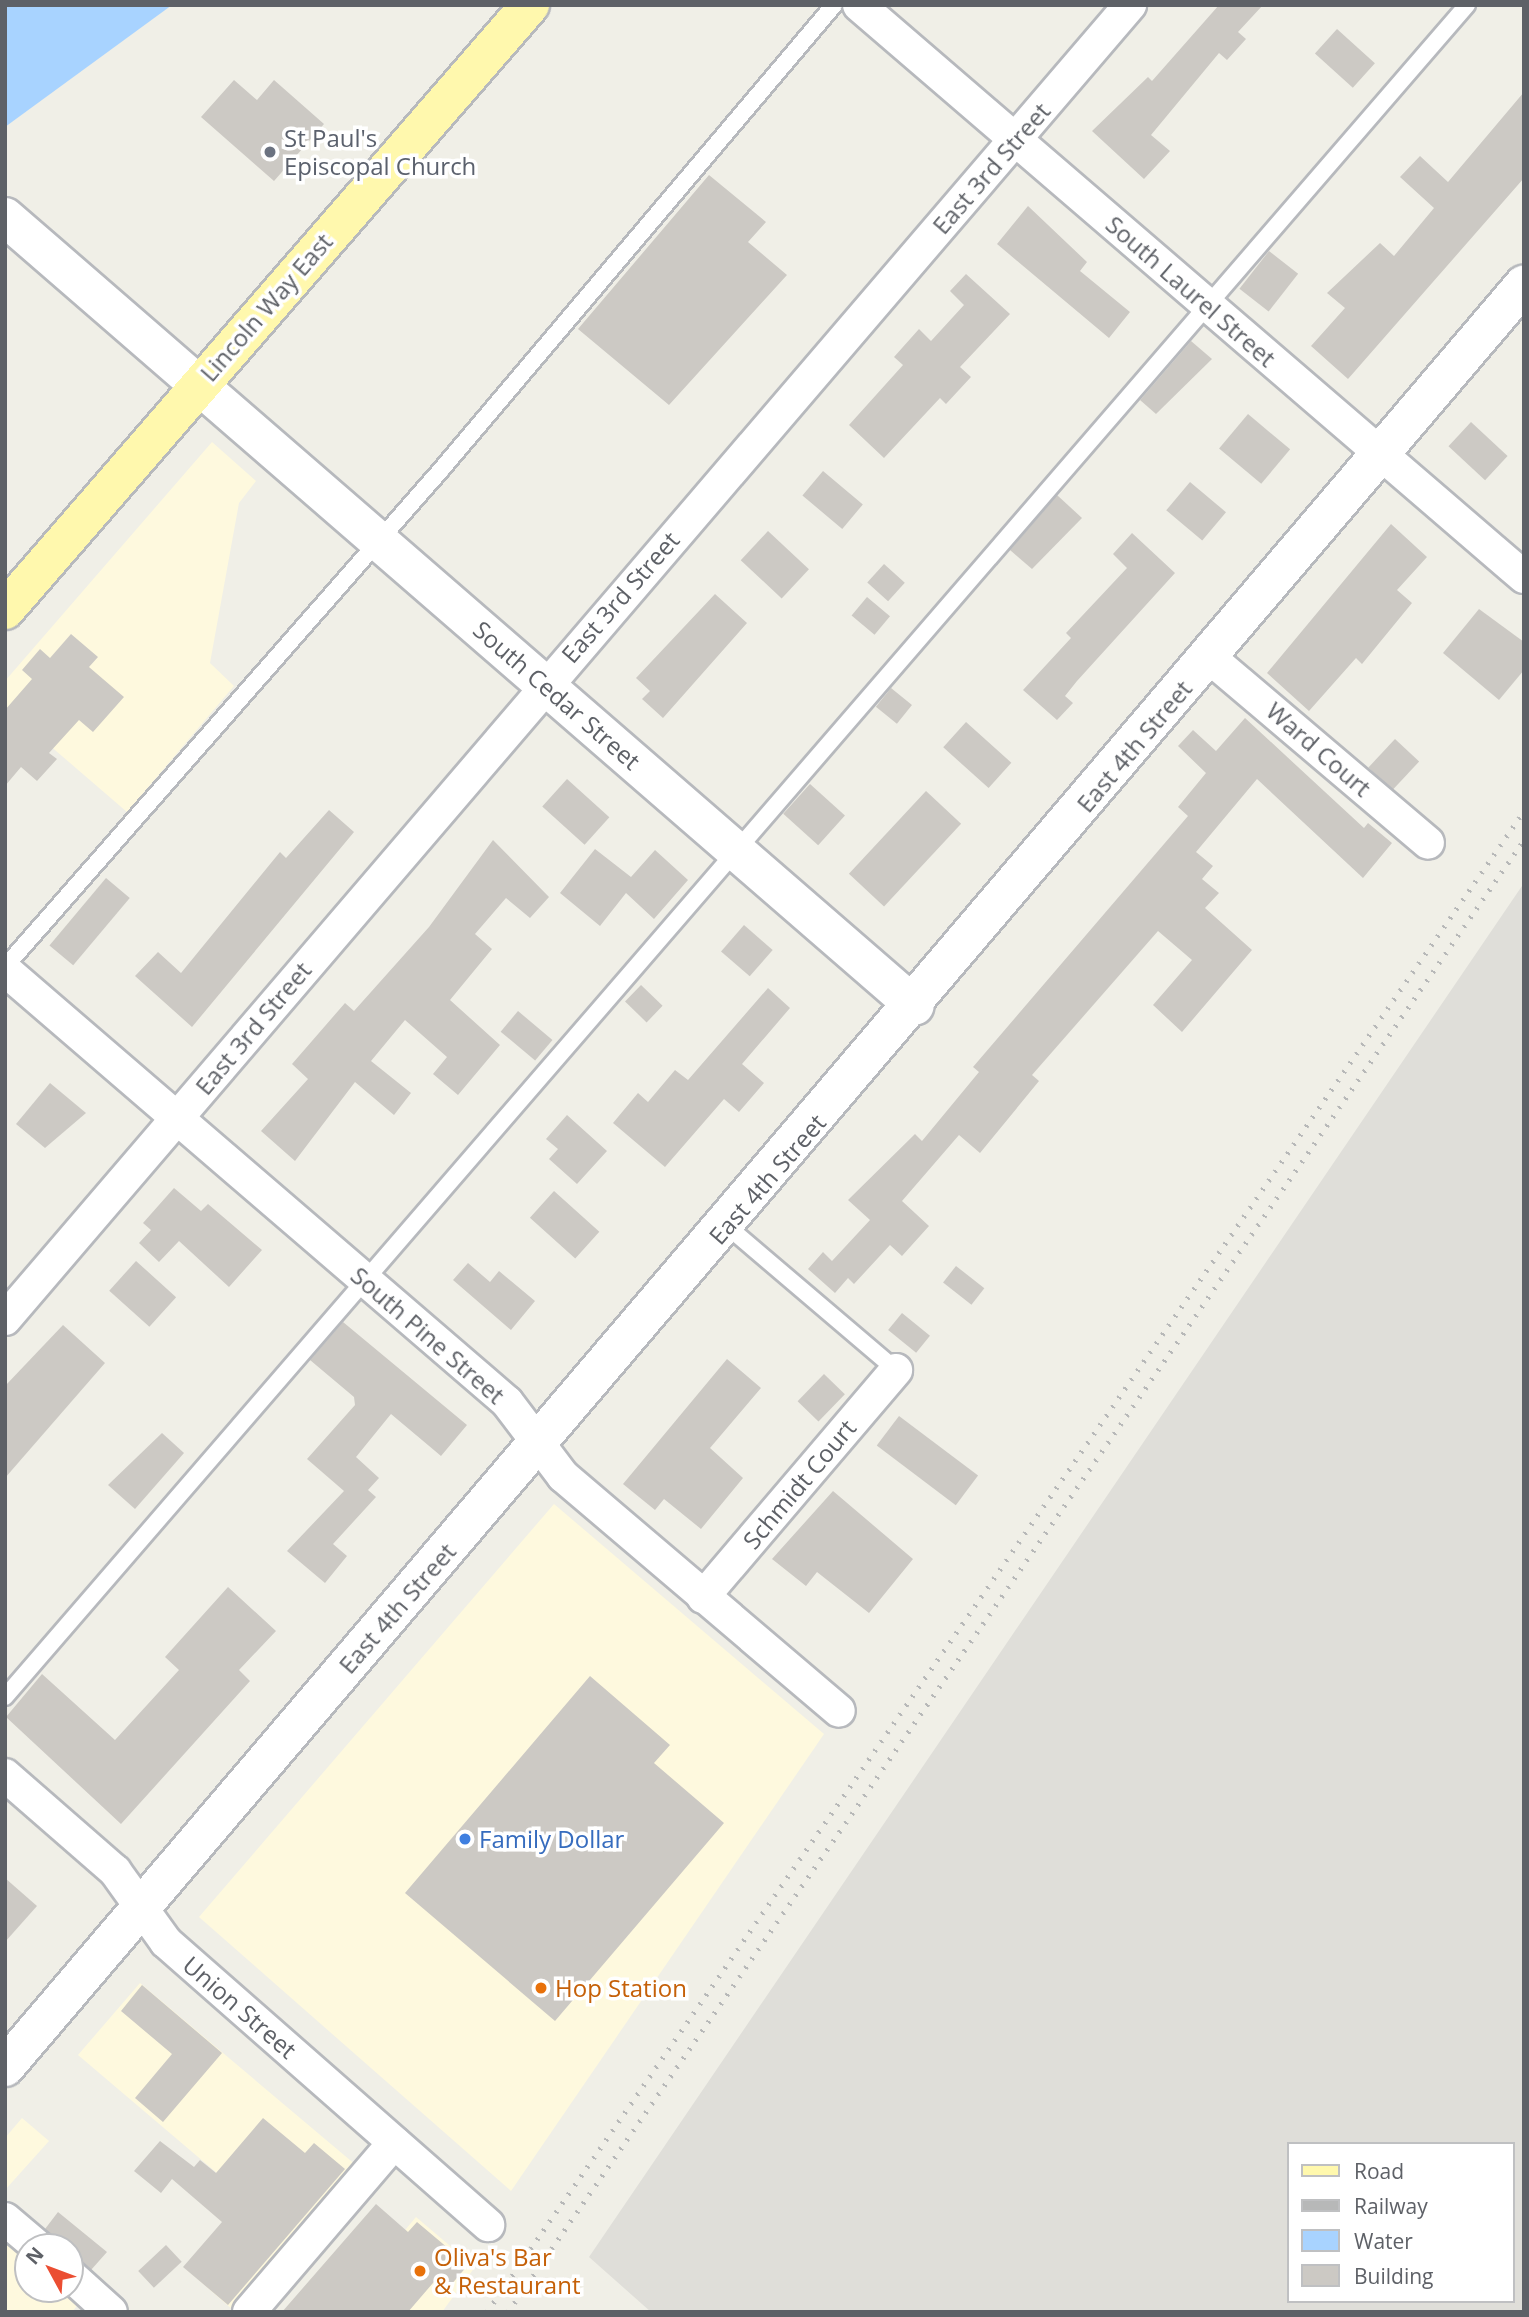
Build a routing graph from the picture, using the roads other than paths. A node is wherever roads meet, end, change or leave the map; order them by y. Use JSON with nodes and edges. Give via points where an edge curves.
{"nodes":[{"id":1,"x":530,"y":5,"type":"edge"},
{"id":2,"x":834,"y":5,"type":"edge"},
{"id":3,"x":859,"y":5,"type":"edge"},
{"id":4,"x":1130,"y":5,"type":"edge"},
{"id":5,"x":1467,"y":5,"type":"edge"},
{"id":6,"x":1016,"y":140,"type":"junction"},
{"id":7,"x":11,"y":222,"type":"edge"},
{"id":8,"x":1524,"y":285,"type":"edge"},
{"id":9,"x":1206,"y":304,"type":"junction"},
{"id":10,"x":200,"y":383,"type":"junction"},
{"id":11,"x":1381,"y":453,"type":"junction"},
{"id":12,"x":380,"y":538,"type":"junction"},
{"id":13,"x":1524,"y":577,"type":"edge"},
{"id":14,"x":5,"y":610,"type":"edge"},
{"id":15,"x":1209,"y":657,"type":"junction"},
{"id":16,"x":544,"y":685,"type":"junction"},
{"id":17,"x":1428,"y":843,"type":"dead end"},
{"id":18,"x":736,"y":850,"type":"junction"},
{"id":19,"x":5,"y":969,"type":"edge"},
{"id":20,"x":915,"y":1006,"type":"junction"},
{"id":21,"x":177,"y":1119,"type":"junction"},
{"id":22,"x":727,"y":1226,"type":"junction"},
{"id":23,"x":361,"y":1279,"type":"junction"},
{"id":24,"x":5,"y":1319,"type":"edge"},
{"id":25,"x":896,"y":1370,"type":"joint"},
{"id":26,"x":540,"y":1444,"type":"junction"},
{"id":27,"x":703,"y":1597,"type":"junction"},
{"id":28,"x":5,"y":1697,"type":"edge"},
{"id":29,"x":839,"y":1711,"type":"dead end"},
{"id":30,"x":5,"y":1775,"type":"edge"},
{"id":31,"x":142,"y":1906,"type":"junction"},
{"id":32,"x":5,"y":2067,"type":"edge"},
{"id":33,"x":394,"y":2143,"type":"junction"},
{"id":34,"x":5,"y":2219,"type":"edge"},
{"id":35,"x":488,"y":2225,"type":"dead end"},
{"id":36,"x":22,"y":2233,"type":"edge"},
{"id":37,"x":84,"y":2288,"type":"edge"},
{"id":38,"x":111,"y":2312,"type":"edge"},
{"id":39,"x":249,"y":2312,"type":"edge"}],
"edges":[{"from":1,"to":10,"type":"main road","name":"Lincoln Way East"},
{"from":2,"to":12,"type":"lane"},
{"from":3,"to":6,"type":"street","name":"South Laurel Street"},
{"from":4,"to":6,"type":"street","name":"East 3rd Street"},
{"from":5,"to":9,"type":"lane"},
{"from":6,"to":9,"type":"street","name":"South Laurel Street"},
{"from":6,"to":16,"type":"street","name":"East 3rd Street"},
{"from":7,"to":10,"type":"street","name":"South Cedar Street"},
{"from":8,"to":11,"type":"street","name":"East 4th Street"},
{"from":9,"to":11,"type":"street","name":"South Laurel Street"},
{"from":9,"to":18,"type":"lane"},
{"from":10,"to":12,"type":"street","name":"South Cedar Street"},
{"from":10,"to":14,"type":"main road","name":"Lincoln Way East"},
{"from":11,"to":13,"type":"street","name":"South Laurel Street"},
{"from":11,"to":15,"type":"street","name":"East 4th Street"},
{"from":12,"to":16,"type":"street","name":"South Cedar Street"},
{"from":12,"to":19,"type":"lane"},
{"from":15,"to":17,"type":"street","name":"Ward Court"},
{"from":15,"to":20,"type":"street","name":"East 4th Street"},
{"from":16,"to":18,"type":"street","name":"South Cedar Street"},
{"from":16,"to":21,"type":"street","name":"East 3rd Street"},
{"from":18,"to":20,"type":"street","name":"South Cedar Street"},
{"from":18,"to":23,"type":"lane"},
{"from":19,"to":21,"type":"street","name":"South Pine Street"},
{"from":20,"to":22,"type":"street","name":"East 4th Street"},
{"from":21,"to":23,"type":"street","name":"South Pine Street"},
{"from":21,"to":24,"type":"street","name":"East 3rd Street"},
{"from":22,"to":25,"type":"lane"},
{"from":22,"to":26,"type":"street","name":"East 4th Street"},
{"from":23,"to":26,"type":"street","name":"South Pine Street","via":[[507,1402]]},
{"from":23,"to":28,"type":"lane"},
{"from":25,"to":27,"type":"street","name":"Schmidt Court"},
{"from":26,"to":27,"type":"street","name":"South Pine Street","via":[[563,1476]]},
{"from":26,"to":31,"type":"street","name":"East 4th Street"},
{"from":27,"to":29,"type":"street","name":"South Pine Street"},
{"from":30,"to":31,"type":"street","name":"Union Street","via":[[115,1871]]},
{"from":31,"to":32,"type":"street","name":"East 4th Street"},
{"from":31,"to":33,"type":"street","name":"Union Street","via":[[166,1942]]},
{"from":33,"to":35,"type":"street","name":"Union Street"},
{"from":33,"to":39,"type":"street"},
{"from":34,"to":36,"type":"street"},
{"from":37,"to":38,"type":"street"}]}
